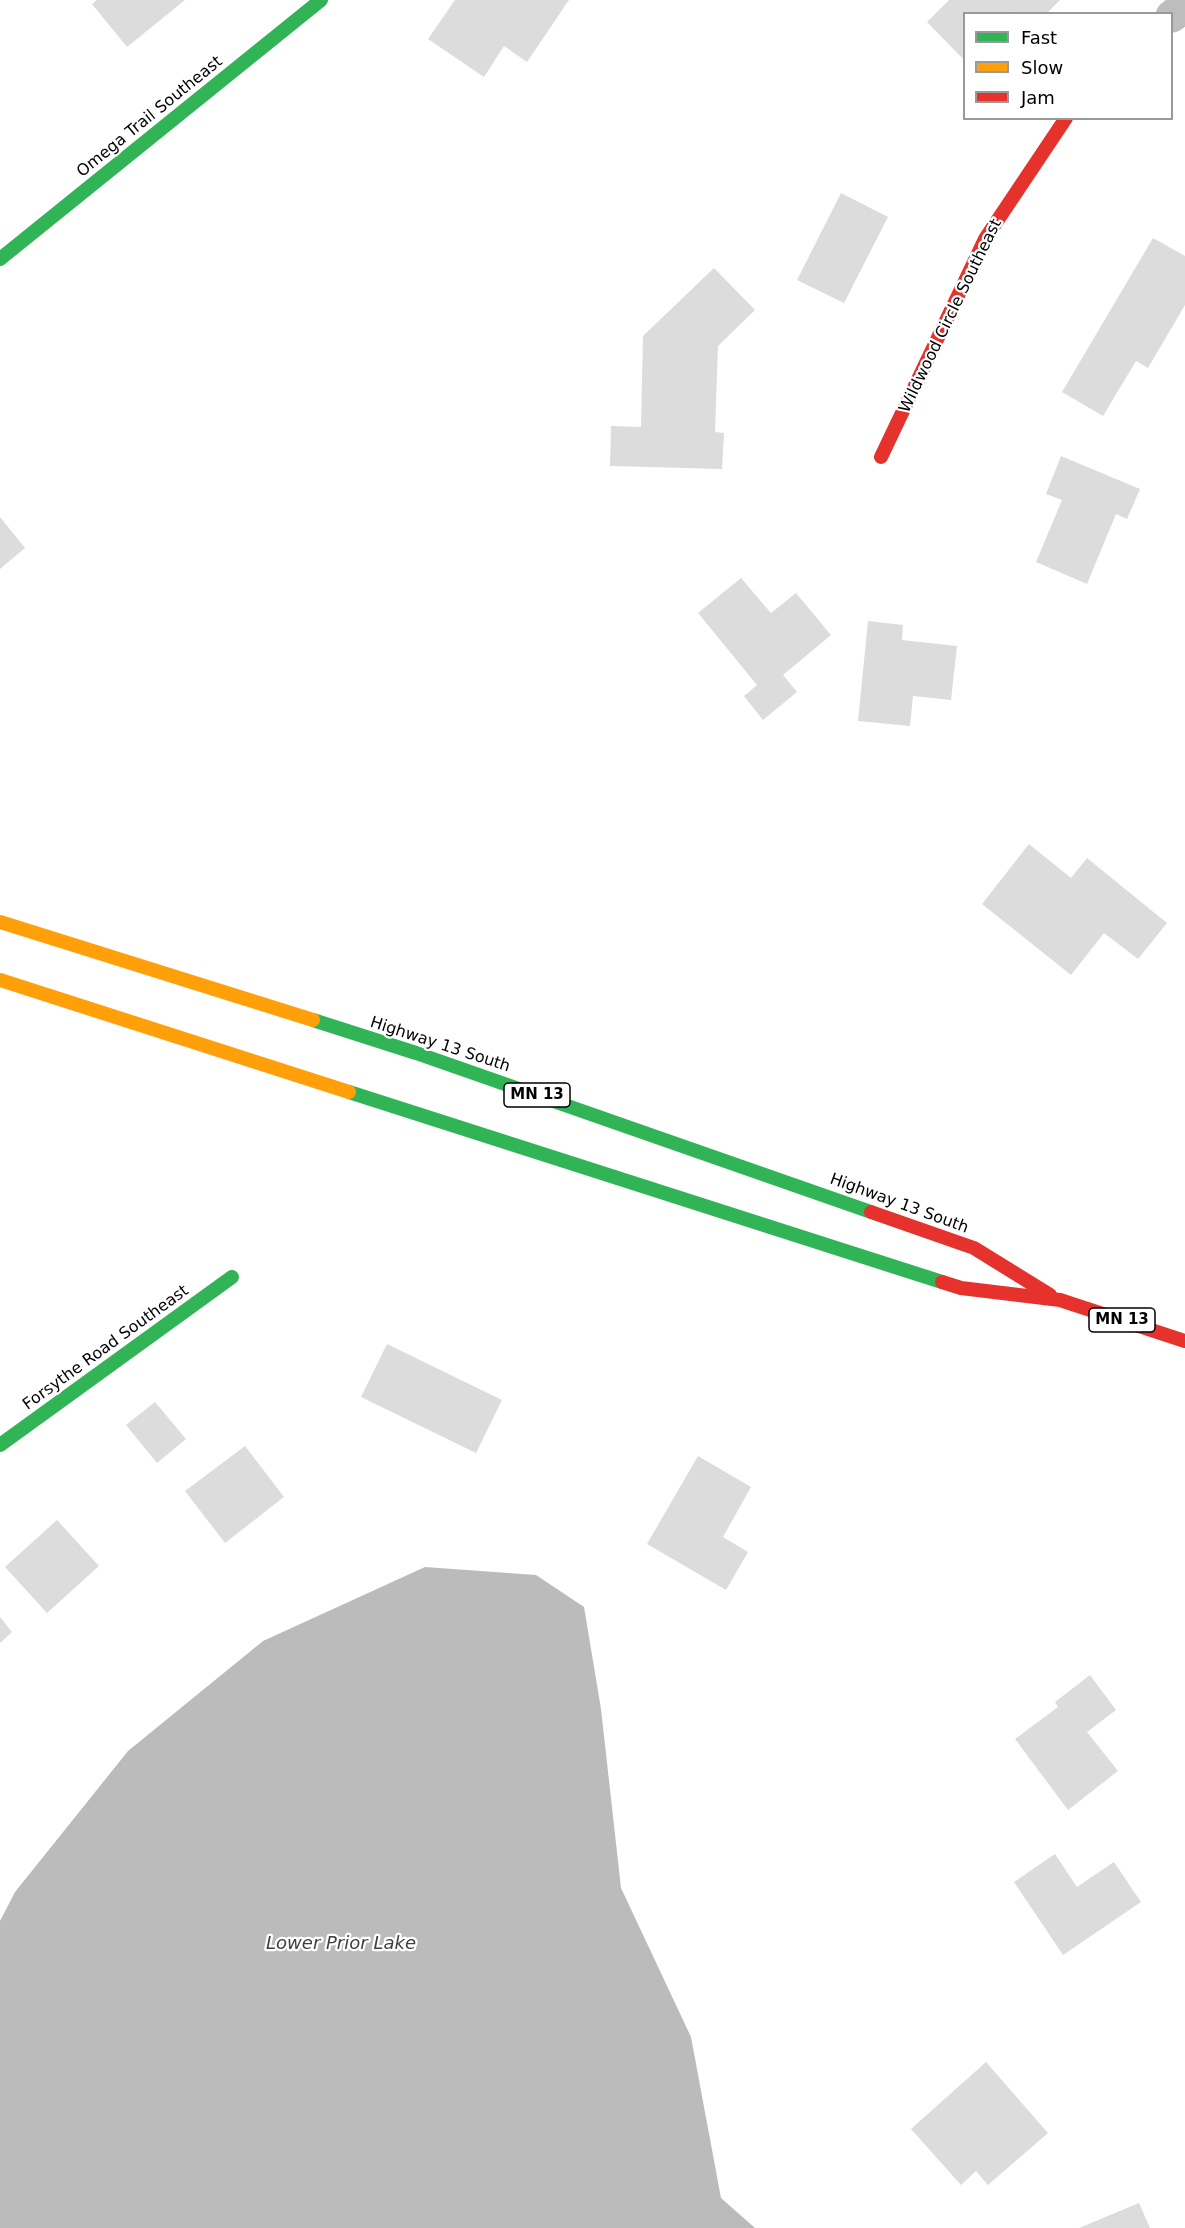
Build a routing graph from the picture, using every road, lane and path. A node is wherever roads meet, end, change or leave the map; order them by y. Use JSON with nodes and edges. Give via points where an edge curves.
{"nodes":[{"id":1,"x":321,"y":0,"type":"edge"},
{"id":2,"x":1185,"y":6,"type":"edge"},
{"id":3,"x":1173,"y":15,"type":"edge"},
{"id":4,"x":1064,"y":120,"type":"edge"},
{"id":5,"x":0,"y":259,"type":"edge"},
{"id":6,"x":882,"y":457,"type":"dead end"},
{"id":7,"x":0,"y":922,"type":"edge"},
{"id":8,"x":0,"y":980,"type":"edge"},
{"id":9,"x":232,"y":1277,"type":"dead end"},
{"id":10,"x":1060,"y":1300,"type":"junction"},
{"id":11,"x":1185,"y":1341,"type":"edge"},
{"id":12,"x":0,"y":1445,"type":"edge"}],
"edges":[{"from":1,"to":5,"type":"main road","name":"Omega Trail Southeast"},
{"from":2,"to":3,"type":"street"},
{"from":4,"to":6,"type":"main road","name":"Wildwood Circle Southeast","via":[[985,239]]},
{"from":7,"to":10,"type":"main road","name":"Highway 13 South","number":"MN 13","via":[[416,1053],[974,1248]]},
{"from":8,"to":10,"type":"main road","name":"Highway 13 South","number":"MN 13","via":[[961,1288]]},
{"from":9,"to":12,"type":"main road","name":"Forsythe Road Southeast"},
{"from":10,"to":11,"type":"main road","name":"Highway 13 South","number":"MN 13"}]}
